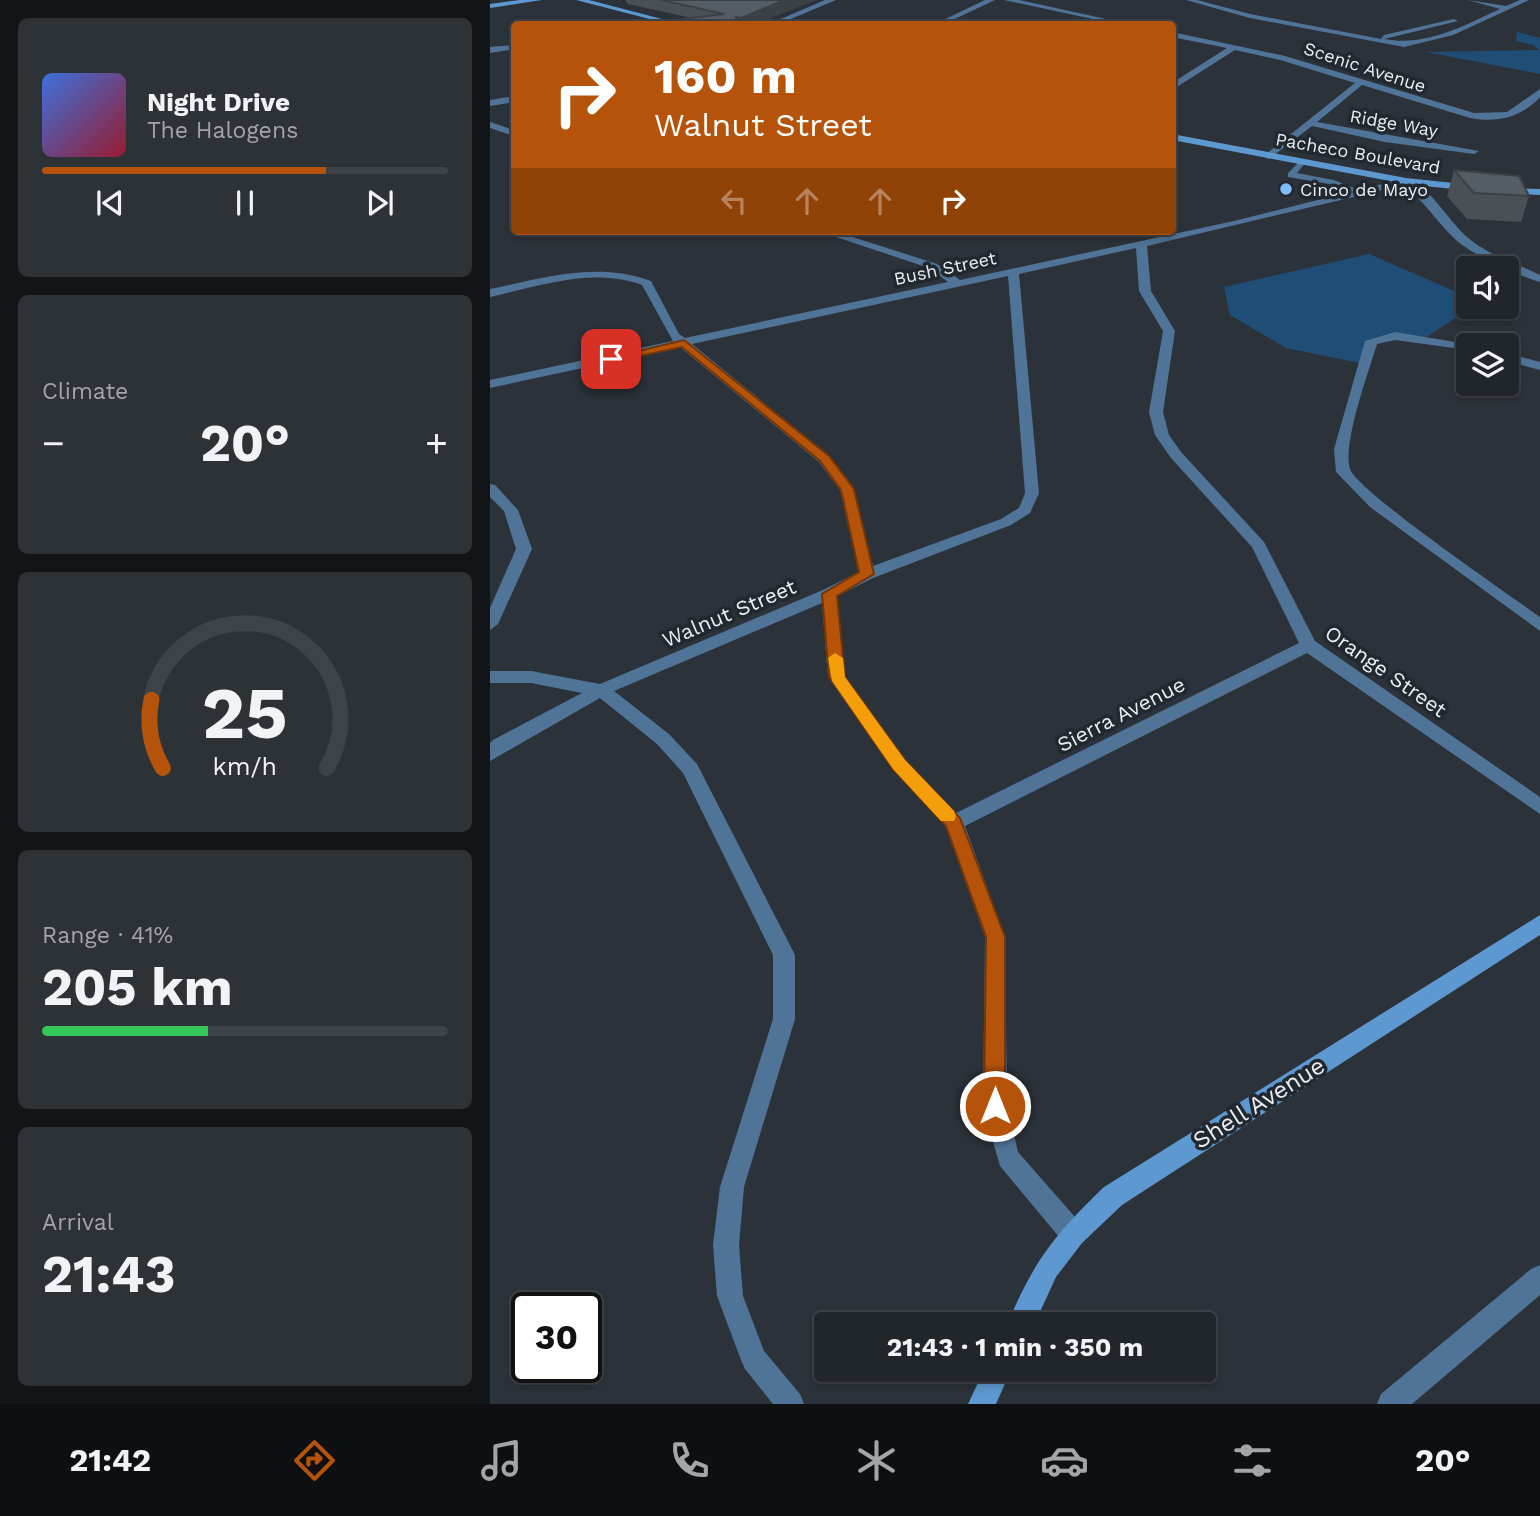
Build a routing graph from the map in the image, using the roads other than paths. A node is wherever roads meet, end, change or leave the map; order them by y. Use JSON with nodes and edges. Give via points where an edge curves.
{"nodes":[{"id":1,"x":538,"y":0,"type":"edge"},
{"id":2,"x":580,"y":0,"type":"edge"},
{"id":3,"x":832,"y":0,"type":"edge"},
{"id":4,"x":991,"y":0,"type":"edge"},
{"id":5,"x":1008,"y":0,"type":"edge"},
{"id":6,"x":1189,"y":0,"type":"edge"},
{"id":7,"x":1471,"y":0,"type":"edge"},
{"id":8,"x":1526,"y":0,"type":"edge"},
{"id":9,"x":490,"y":6,"type":"edge"},
{"id":10,"x":1504,"y":8,"type":"junction"},
{"id":11,"x":664,"y":21,"type":"edge"},
{"id":12,"x":780,"y":21,"type":"edge"},
{"id":13,"x":946,"y":21,"type":"edge"},
{"id":14,"x":1098,"y":21,"type":"edge"},
{"id":15,"x":1176,"y":35,"type":"edge"},
{"id":16,"x":1371,"y":39,"type":"junction"},
{"id":17,"x":1235,"y":47,"type":"junction"},
{"id":18,"x":511,"y":48,"type":"edge"},
{"id":19,"x":490,"y":50,"type":"edge"},
{"id":20,"x":1361,"y":82,"type":"junction"},
{"id":21,"x":1176,"y":84,"type":"edge"},
{"id":22,"x":1540,"y":92,"type":"edge"},
{"id":23,"x":511,"y":100,"type":"edge"},
{"id":24,"x":490,"y":103,"type":"edge"},
{"id":25,"x":1309,"y":123,"type":"junction"},
{"id":26,"x":490,"y":125,"type":"edge"},
{"id":27,"x":511,"y":132,"type":"edge"},
{"id":28,"x":1176,"y":137,"type":"edge"},
{"id":29,"x":1474,"y":151,"type":"dead end"},
{"id":30,"x":1269,"y":156,"type":"junction"},
{"id":31,"x":1302,"y":162,"type":"junction"},
{"id":32,"x":1406,"y":181,"type":"junction"},
{"id":33,"x":1540,"y":192,"type":"edge"},
{"id":34,"x":1362,"y":193,"type":"junction"},
{"id":35,"x":836,"y":235,"type":"edge"},
{"id":36,"x":1145,"y":236,"type":"edge"},
{"id":37,"x":920,"y":262,"type":"junction"},
{"id":38,"x":1013,"y":271,"type":"junction"},
{"id":39,"x":1540,"y":279,"type":"edge"},
{"id":40,"x":957,"y":283,"type":"junction"},
{"id":41,"x":922,"y":290,"type":"junction"},
{"id":42,"x":490,"y":293,"type":"edge"},
{"id":43,"x":684,"y":344,"type":"junction"},
{"id":44,"x":1456,"y":344,"type":"edge"},
{"id":45,"x":1519,"y":360,"type":"edge"},
{"id":46,"x":1540,"y":366,"type":"edge"},
{"id":47,"x":490,"y":384,"type":"edge"},
{"id":48,"x":490,"y":488,"type":"edge"},
{"id":49,"x":867,"y":574,"type":"junction"},
{"id":50,"x":829,"y":594,"type":"junction"},
{"id":51,"x":490,"y":624,"type":"edge"},
{"id":52,"x":1540,"y":625,"type":"edge"},
{"id":53,"x":1308,"y":645,"type":"junction"},
{"id":54,"x":490,"y":677,"type":"edge"},
{"id":55,"x":601,"y":690,"type":"junction"},
{"id":56,"x":490,"y":754,"type":"edge"},
{"id":57,"x":1540,"y":807,"type":"edge"},
{"id":58,"x":954,"y":823,"type":"junction"},
{"id":59,"x":1540,"y":924,"type":"edge"},
{"id":60,"x":1073,"y":1234,"type":"junction"},
{"id":61,"x":1540,"y":1278,"type":"edge"},
{"id":62,"x":1026,"y":1312,"type":"edge"},
{"id":63,"x":992,"y":1382,"type":"edge"},
{"id":64,"x":790,"y":1404,"type":"edge"},
{"id":65,"x":982,"y":1404,"type":"edge"},
{"id":66,"x":1391,"y":1404,"type":"edge"}],
"edges":[{"from":1,"to":9,"type":"main road"},
{"from":2,"to":11,"type":"main road"},
{"from":3,"to":12,"type":"street"},
{"from":4,"to":13,"type":"street"},
{"from":5,"to":14,"type":"street"},
{"from":6,"to":16,"type":"lane"},
{"from":7,"to":10,"type":"lane"},
{"from":8,"to":10,"type":"lane"},
{"from":10,"to":16,"type":"lane"},
{"from":10,"to":16,"type":"lane","via":[[1484,21],[1417,44]]},
{"from":15,"to":17,"type":"street","name":"Scenic Avenue"},
{"from":17,"to":20,"type":"street","name":"Scenic Avenue"},
{"from":17,"to":21,"type":"street"},
{"from":18,"to":19,"type":"street"},
{"from":20,"to":22,"type":"street","name":"Scenic Avenue","via":[[1459,113],[1490,117],[1515,114]]},
{"from":20,"to":25,"type":"street"},
{"from":23,"to":24,"type":"street"},
{"from":25,"to":29,"type":"street","name":"Ridge Way"},
{"from":25,"to":30,"type":"street"},
{"from":26,"to":27,"type":"street"},
{"from":28,"to":30,"type":"main road","name":"Pacheco Boulevard"},
{"from":30,"to":31,"type":"main road","name":"Pacheco Boulevard"},
{"from":31,"to":32,"type":"main road","name":"Pacheco Boulevard"},
{"from":31,"to":34,"type":"lane","via":[[1292,174]]},
{"from":32,"to":33,"type":"main road","name":"Pacheco Boulevard"},
{"from":32,"to":34,"type":"street","name":"Bush Street"},
{"from":32,"to":39,"type":"street","via":[[1469,245]]},
{"from":34,"to":36,"type":"street","name":"Bush Street","via":[[1234,224],[1162,238]]},
{"from":35,"to":37,"type":"street"},
{"from":36,"to":38,"type":"street","name":"Bush Street"},
{"from":36,"to":53,"type":"street","name":"Orange Street","via":[[1145,291],[1169,331],[1156,412],[1161,435],[1259,545]]},
{"from":37,"to":40,"type":"street"},
{"from":37,"to":41,"type":"street","via":[[927,274]]},
{"from":38,"to":40,"type":"street","name":"Bush Street"},
{"from":38,"to":49,"type":"street","name":"Walnut Street","via":[[1032,493],[1025,510],[1006,522]]},
{"from":40,"to":41,"type":"street","name":"Bush Street"},
{"from":41,"to":43,"type":"street","name":"Bush Street"},
{"from":42,"to":43,"type":"street","via":[[602,273],[626,275],[647,283],[674,335]]},
{"from":43,"to":47,"type":"street","name":"Bush Street"},
{"from":43,"to":49,"type":"street","via":[[824,458],[847,489]]},
{"from":44,"to":52,"type":"street","via":[[1395,336],[1371,341],[1341,449],[1343,472],[1375,504]]},
{"from":45,"to":46,"type":"street"},
{"from":48,"to":51,"type":"street","via":[[511,510],[524,549]]},
{"from":49,"to":50,"type":"street","name":"Walnut Street"},
{"from":50,"to":55,"type":"street","name":"Walnut Street"},
{"from":50,"to":58,"type":"street","via":[[837,677],[899,764]]},
{"from":53,"to":57,"type":"street","name":"Orange Street"},
{"from":53,"to":58,"type":"street","name":"Sierra Avenue"},
{"from":54,"to":55,"type":"street","via":[[531,677]]},
{"from":55,"to":56,"type":"street","name":"Walnut Street"},
{"from":55,"to":64,"type":"street","via":[[663,739],[690,769],[784,955],[784,1020],[732,1187],[726,1245],[730,1296],[754,1360]]},
{"from":58,"to":60,"type":"street","via":[[995,937],[995,1106],[1008,1158]]},
{"from":59,"to":60,"type":"main road","name":"Shell Avenue","via":[[1113,1196]]},
{"from":60,"to":62,"type":"main road","name":"Shell Avenue","via":[[1047,1268]]},
{"from":61,"to":66,"type":"street"},
{"from":63,"to":65,"type":"main road"}]}
